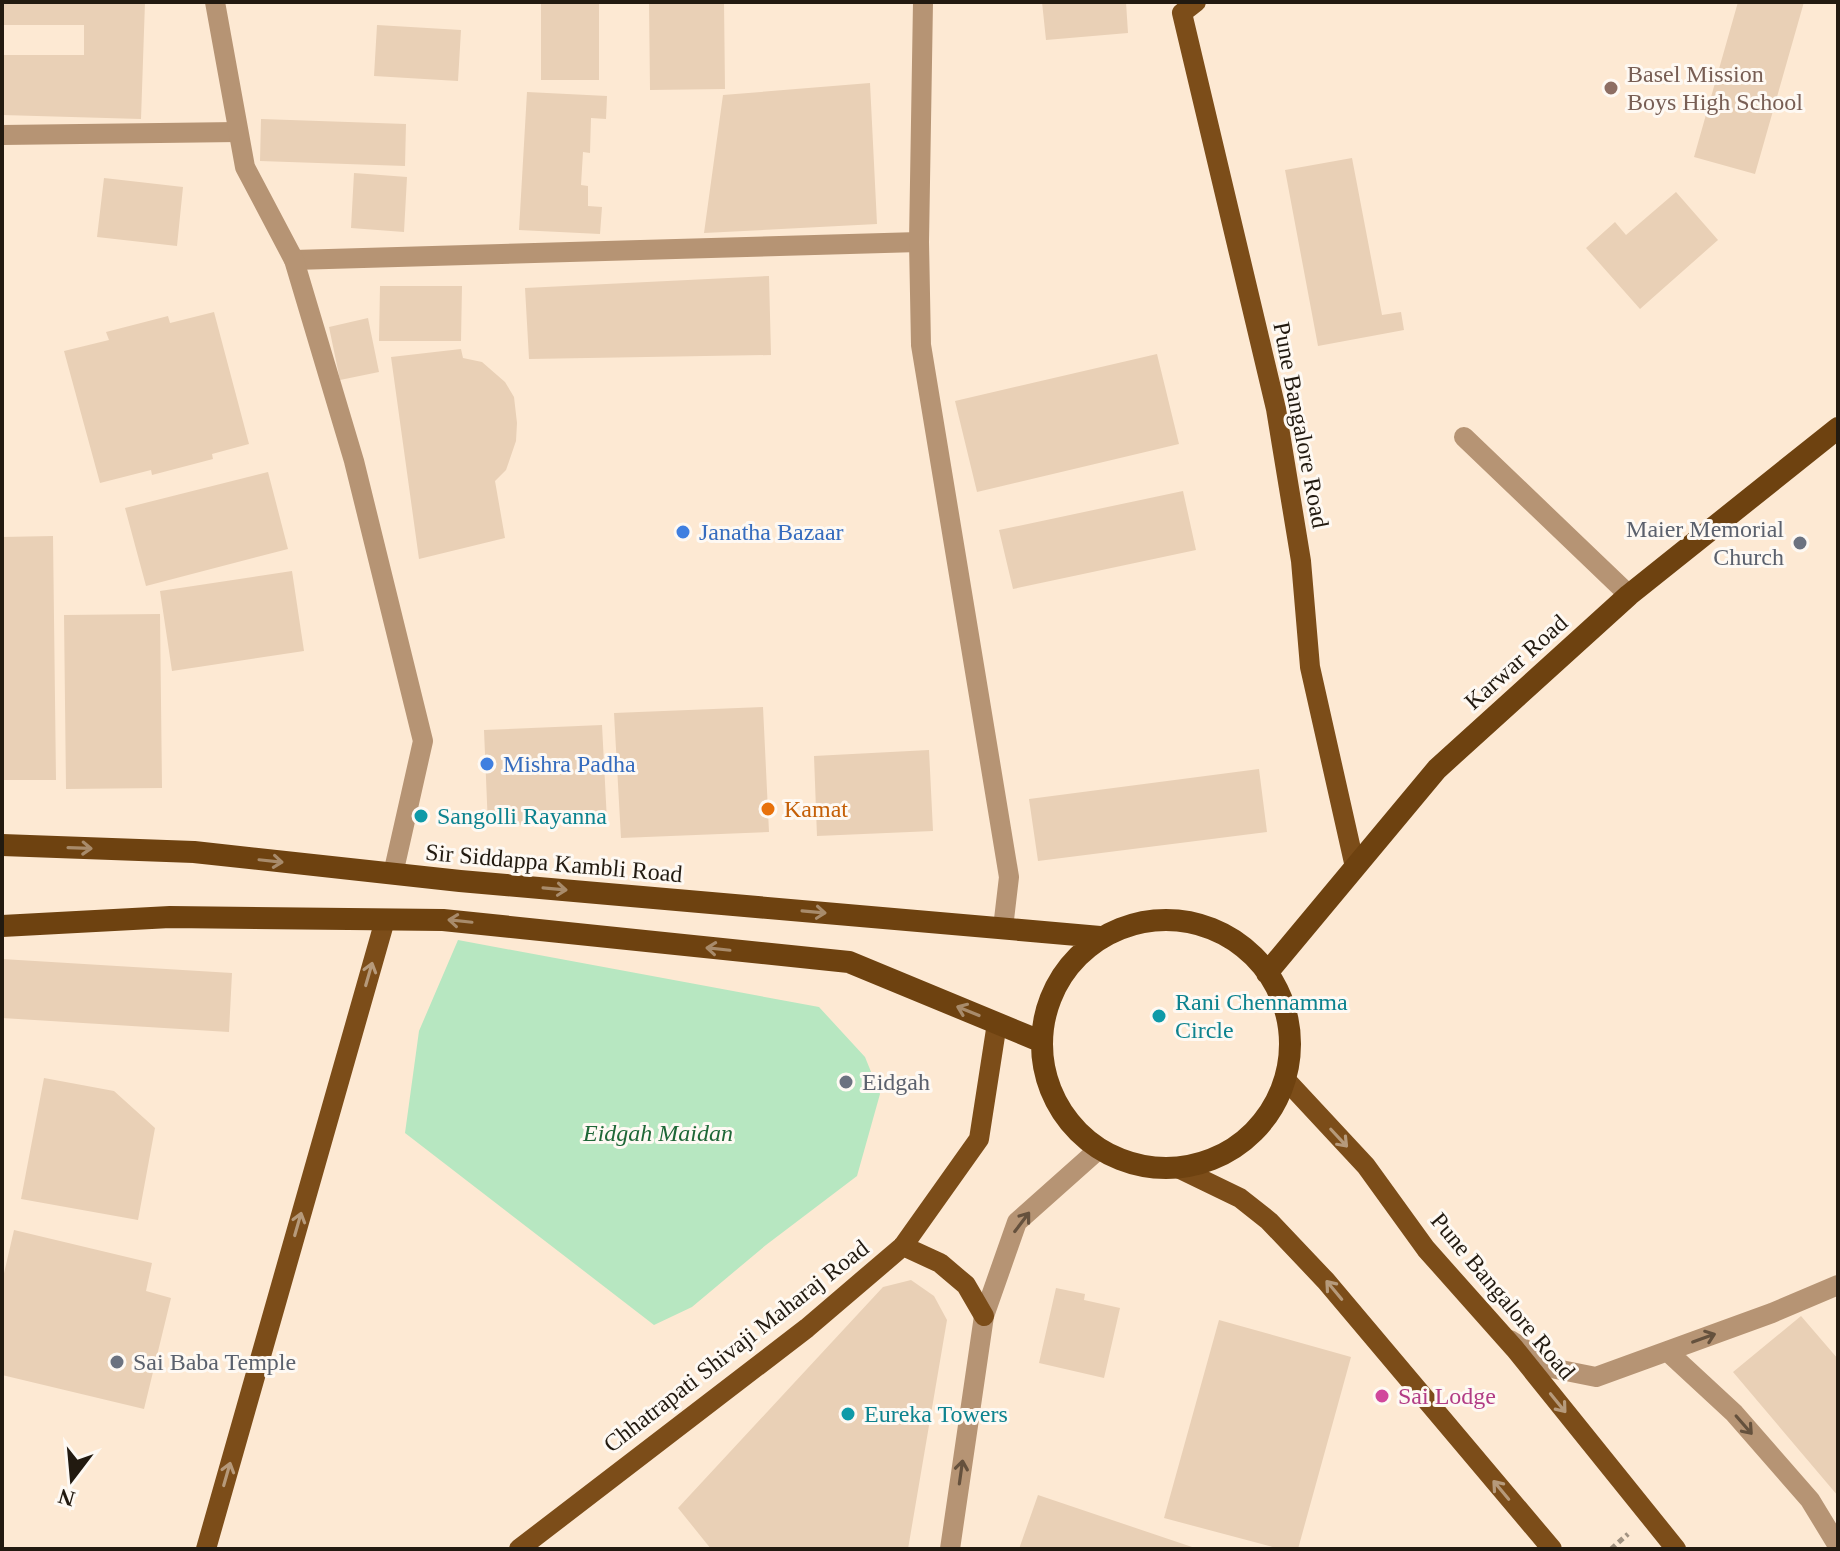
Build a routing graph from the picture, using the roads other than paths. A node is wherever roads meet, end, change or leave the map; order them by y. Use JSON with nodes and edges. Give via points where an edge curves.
{"nodes":[{"id":1,"x":215,"y":2,"type":"edge"},
{"id":2,"x":923,"y":2,"type":"edge"},
{"id":3,"x":1186,"y":6,"type":"edge"},
{"id":4,"x":238,"y":132,"type":"junction"},
{"id":5,"x":2,"y":135,"type":"edge"},
{"id":6,"x":919,"y":242,"type":"junction"},
{"id":7,"x":294,"y":260,"type":"junction"},
{"id":8,"x":1838,"y":428,"type":"edge"},
{"id":9,"x":1464,"y":437,"type":"dead end"},
{"id":10,"x":1629,"y":595,"type":"junction"},
{"id":11,"x":2,"y":845,"type":"edge"},
{"id":12,"x":1355,"y":867,"type":"junction"},
{"id":13,"x":393,"y":874,"type":"junction"},
{"id":14,"x":385,"y":920,"type":"junction"},
{"id":15,"x":2,"y":926,"type":"edge"},
{"id":16,"x":1003,"y":928,"type":"junction"},
{"id":17,"x":1100,"y":937,"type":"junction"},
{"id":18,"x":1267,"y":973,"type":"junction"},
{"id":19,"x":997,"y":1023,"type":"junction"},
{"id":20,"x":1040,"y":1041,"type":"junction"},
{"id":21,"x":1286,"y":1080,"type":"junction"},
{"id":22,"x":1099,"y":1149,"type":"junction"},
{"id":23,"x":1178,"y":1168,"type":"junction"},
{"id":24,"x":903,"y":1246,"type":"junction"},
{"id":25,"x":1838,"y":1285,"type":"edge"},
{"id":26,"x":984,"y":1316,"type":"junction"},
{"id":27,"x":1503,"y":1336,"type":"junction"},
{"id":28,"x":1667,"y":1351,"type":"junction"},
{"id":29,"x":1838,"y":1546,"type":"edge"},
{"id":30,"x":206,"y":1549,"type":"edge"},
{"id":31,"x":519,"y":1549,"type":"edge"},
{"id":32,"x":950,"y":1549,"type":"edge"},
{"id":33,"x":1552,"y":1549,"type":"edge"},
{"id":34,"x":1676,"y":1549,"type":"edge"}],
"edges":[{"from":1,"to":4,"type":"street"},
{"from":2,"to":6,"type":"street"},
{"from":3,"to":12,"type":"main road","name":"Pune Bangalore Road","via":[[1276,409],[1301,561],[1310,667]]},
{"from":4,"to":5,"type":"street"},
{"from":4,"to":7,"type":"street","via":[[245,167]]},
{"from":6,"to":7,"type":"street"},
{"from":6,"to":16,"type":"street","via":[[921,345],[1009,877]]},
{"from":7,"to":13,"type":"street","via":[[354,461],[423,741]]},
{"from":8,"to":10,"type":"highway","name":"Karwar Road"},
{"from":9,"to":10,"type":"street"},
{"from":10,"to":12,"type":"highway","name":"Karwar Road","via":[[1437,769]]},
{"from":11,"to":13,"type":"highway","name":"Sir Siddappa Kambli Road","one_way":true,"via":[[194,852]]},
{"from":12,"to":18,"type":"highway","name":"Karwar Road"},
{"from":13,"to":16,"type":"highway","name":"Sir Siddappa Kambli Road","one_way":true},
{"from":14,"to":15,"type":"highway","via":[[170,917]]},
{"from":19,"to":14,"type":"highway","one_way":true,"via":[[849,962],[443,920]]},
{"from":30,"to":14,"type":"main road","one_way":true},
{"from":16,"to":17,"type":"highway","name":"Sir Siddappa Kambli Road"},
{"from":17,"to":18,"type":"highway","via":[[1139,922],[1187,921],[1232,938]]},
{"from":17,"to":20,"type":"highway","via":[[1069,964],[1048,1000]]},
{"from":18,"to":21,"type":"highway","via":[[1288,1016]]},
{"from":19,"to":20,"type":"highway"},
{"from":19,"to":24,"type":"main road","name":"Chhatrapati Shivaji Maharaj Road","via":[[979,1139]]},
{"from":20,"to":22,"type":"highway","via":[[1046,1082],[1065,1119]]},
{"from":21,"to":23,"type":"highway","via":[[1270,1114],[1245,1141],[1213,1160]]},
{"from":21,"to":27,"type":"main road","name":"Pune Bangalore Road","one_way":true,"via":[[1366,1166],[1426,1249]]},
{"from":22,"to":23,"type":"highway","via":[[1145,1168]]},
{"from":26,"to":22,"type":"street","one_way":true,"via":[[1017,1222]]},
{"from":33,"to":23,"type":"main road","one_way":true,"via":[[1269,1221],[1240,1198]]},
{"from":24,"to":26,"type":"main road","via":[[940,1263],[966,1285]]},
{"from":24,"to":31,"type":"main road","name":"Chhatrapati Shivaji Maharaj Road","via":[[807,1328]]},
{"from":28,"to":25,"type":"street","one_way":true},
{"from":32,"to":26,"type":"street","one_way":true},
{"from":27,"to":28,"type":"street","via":[[1556,1369],[1596,1377]]},
{"from":27,"to":34,"type":"main road","name":"Pune Bangalore Road","one_way":true},
{"from":28,"to":29,"type":"street","one_way":true,"via":[[1734,1413],[1801,1489]]}]}
